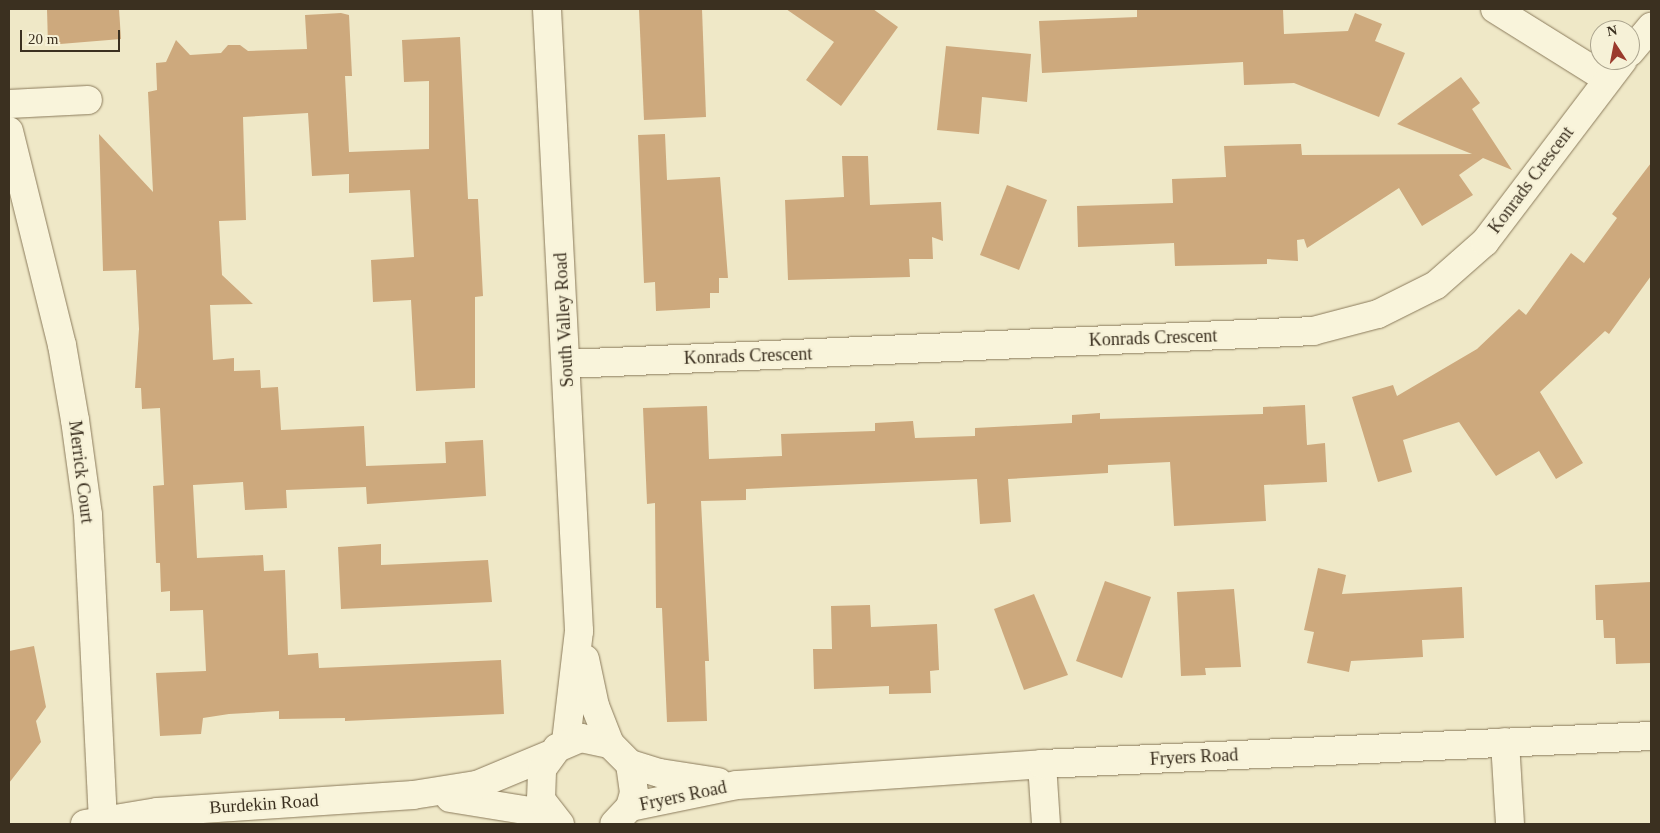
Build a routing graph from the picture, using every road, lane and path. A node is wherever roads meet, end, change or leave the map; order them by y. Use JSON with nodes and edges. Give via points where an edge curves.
{"nodes":[{"id":1,"x":547,"y":9,"type":"edge"},
{"id":2,"x":1495,"y":9,"type":"edge"},
{"id":3,"x":1651,"y":27,"type":"edge"},
{"id":4,"x":1640,"y":40,"type":"edge"},
{"id":5,"x":1590,"y":57,"type":"edge"},
{"id":6,"x":1615,"y":70,"type":"edge"},
{"id":7,"x":88,"y":100,"type":"dead end"},
{"id":8,"x":9,"y":104,"type":"edge"},
{"id":9,"x":9,"y":131,"type":"edge"},
{"id":10,"x":567,"y":364,"type":"junction"},
{"id":11,"x":579,"y":631,"type":"junction"},
{"id":12,"x":1651,"y":736,"type":"edge"},
{"id":13,"x":1505,"y":742,"type":"junction"},
{"id":14,"x":610,"y":744,"type":"junction"},
{"id":15,"x":558,"y":749,"type":"junction"},
{"id":16,"x":630,"y":764,"type":"junction"},
{"id":17,"x":1042,"y":764,"type":"junction"},
{"id":18,"x":737,"y":785,"type":"junction"},
{"id":19,"x":413,"y":795,"type":"junction"},
{"id":20,"x":554,"y":819,"type":"edge"},
{"id":21,"x":619,"y":820,"type":"edge"},
{"id":22,"x":94,"y":822,"type":"edge"},
{"id":23,"x":1046,"y":824,"type":"edge"},
{"id":24,"x":1510,"y":824,"type":"edge"}],
"edges":[{"from":1,"to":10,"type":"street","name":"South Valley Road"},
{"from":2,"to":5,"type":"street"},
{"from":3,"to":4,"type":"street"},
{"from":6,"to":10,"type":"street","name":"Konrads Crescent","via":[[1485,242],[1436,285],[1378,314],[1313,331]]},
{"from":7,"to":8,"type":"street"},
{"from":9,"to":22,"type":"street","name":"Merrick Court","via":[[62,345],[75,420],[90,545]]},
{"from":10,"to":11,"type":"street","name":"South Valley Road"},
{"from":11,"to":14,"type":"street","name":"South Valley Road","via":[[595,706]]},
{"from":11,"to":15,"type":"street","name":"South Valley Road"},
{"from":12,"to":13,"type":"street","name":"Fryers Road"},
{"from":13,"to":17,"type":"street","name":"Fryers Road"},
{"from":13,"to":24,"type":"street"},
{"from":14,"to":15,"type":"street","name":"Burdekin Road","via":[[596,738]]},
{"from":14,"to":16,"type":"street"},
{"from":15,"to":19,"type":"street","name":"Burdekin Road","via":[[477,785]]},
{"from":15,"to":20,"type":"street","name":"South Valley Road","via":[[539,784]]},
{"from":16,"to":18,"type":"street","name":"Fryers Road","via":[[660,773]]},
{"from":16,"to":21,"type":"street","via":[[634,778]]},
{"from":17,"to":18,"type":"street","name":"Fryers Road"},
{"from":17,"to":23,"type":"street"},
{"from":18,"to":21,"type":"street","name":"Fryers Road"},
{"from":19,"to":20,"type":"street","name":"Burdekin Road","via":[[476,800]]},
{"from":19,"to":22,"type":"street","name":"Burdekin Road","via":[[157,812]]}]}
